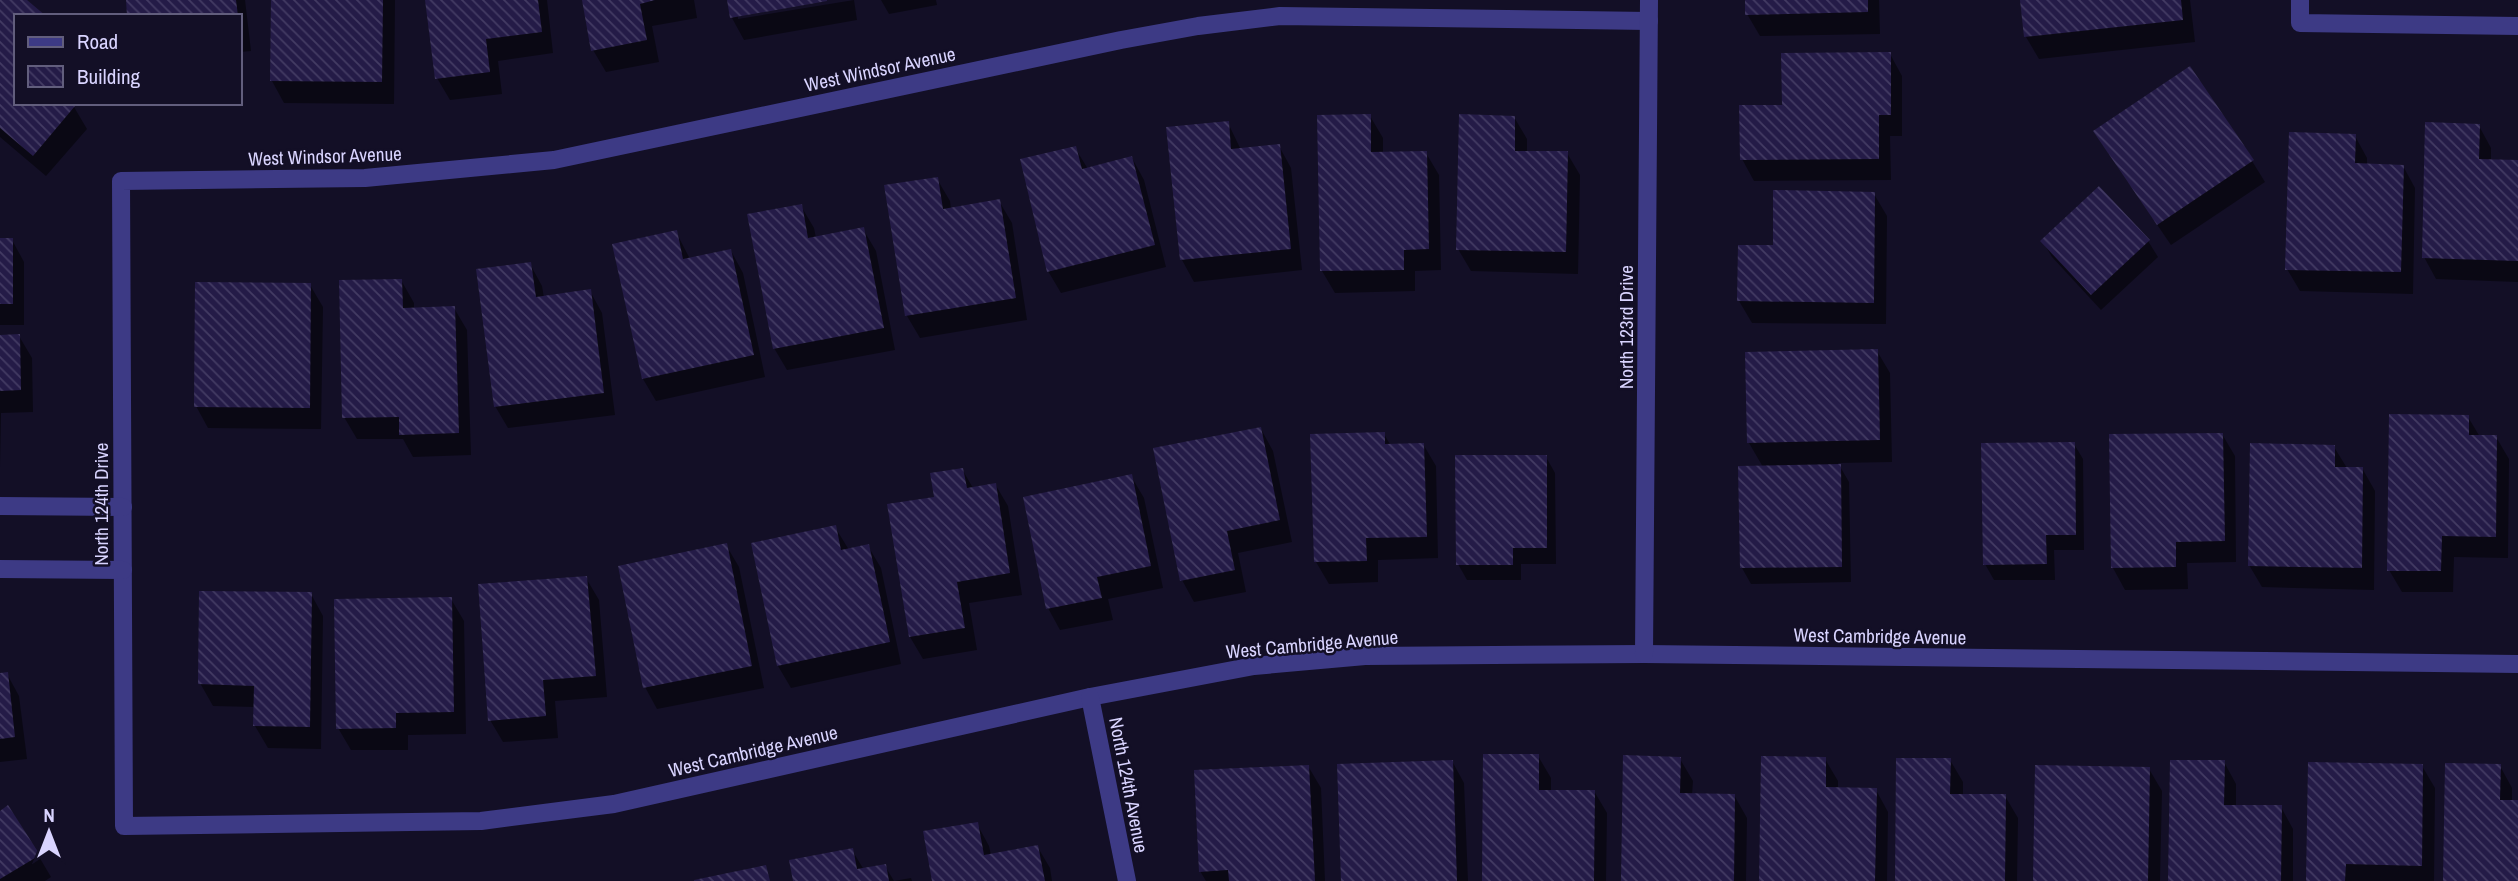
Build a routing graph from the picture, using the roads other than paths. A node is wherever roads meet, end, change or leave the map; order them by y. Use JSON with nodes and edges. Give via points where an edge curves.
{"nodes":[{"id":1,"x":1649,"y":0,"type":"edge"},
{"id":2,"x":2300,"y":0,"type":"edge"},
{"id":3,"x":1649,"y":21,"type":"junction"},
{"id":4,"x":2518,"y":26,"type":"edge"},
{"id":5,"x":121,"y":181,"type":"joint"},
{"id":6,"x":0,"y":506,"type":"edge"},
{"id":7,"x":123,"y":507,"type":"junction"},
{"id":8,"x":0,"y":569,"type":"edge"},
{"id":9,"x":123,"y":570,"type":"junction"},
{"id":10,"x":1644,"y":654,"type":"junction"},
{"id":11,"x":2518,"y":664,"type":"edge"},
{"id":12,"x":1090,"y":697,"type":"junction"},
{"id":13,"x":124,"y":826,"type":"joint"},
{"id":14,"x":1127,"y":881,"type":"edge"}],
"edges":[{"from":1,"to":3,"type":"street","name":"North 123rd Drive"},
{"from":2,"to":4,"type":"street","via":[[2300,23]]},
{"from":3,"to":5,"type":"street","name":"West Windsor Avenue","via":[[1280,16],[1097,44],[554,160],[365,178]]},
{"from":3,"to":10,"type":"street","name":"North 123rd Drive"},
{"from":5,"to":7,"type":"street","name":"North 124th Drive"},
{"from":6,"to":7,"type":"street"},
{"from":7,"to":9,"type":"street","name":"North 124th Drive"},
{"from":8,"to":9,"type":"street"},
{"from":9,"to":13,"type":"street","name":"North 124th Drive"},
{"from":10,"to":11,"type":"street","name":"West Cambridge Avenue"},
{"from":10,"to":12,"type":"street","name":"West Cambridge Avenue","via":[[1365,656],[1254,666]]},
{"from":12,"to":13,"type":"street","name":"West Cambridge Avenue","via":[[614,804],[481,821]]},
{"from":12,"to":14,"type":"street","name":"North 124th Avenue"}]}
